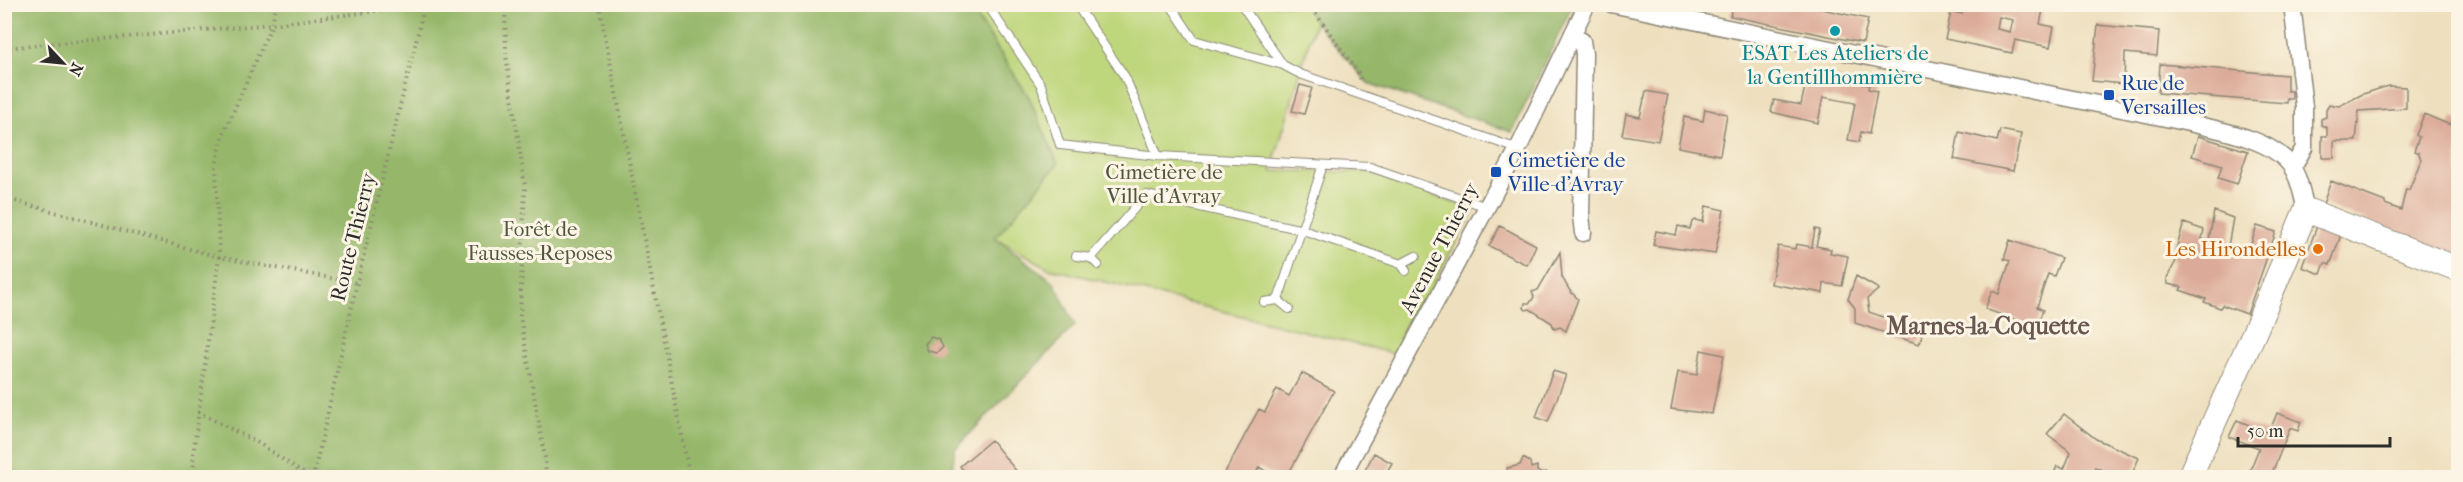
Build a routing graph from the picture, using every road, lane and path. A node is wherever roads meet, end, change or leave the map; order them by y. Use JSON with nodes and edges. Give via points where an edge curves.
{"nodes":[{"id":1,"x":276,"y":4,"type":"edge"},
{"id":2,"x":433,"y":4,"type":"edge"},
{"id":3,"x":505,"y":4,"type":"edge"},
{"id":4,"x":599,"y":4,"type":"edge"},
{"id":5,"x":987,"y":4,"type":"edge"},
{"id":6,"x":1076,"y":4,"type":"edge"},
{"id":7,"x":1170,"y":4,"type":"edge"},
{"id":8,"x":1241,"y":4,"type":"edge"},
{"id":9,"x":1309,"y":4,"type":"edge"},
{"id":10,"x":1587,"y":4,"type":"edge"},
{"id":11,"x":1611,"y":4,"type":"edge"},
{"id":12,"x":2292,"y":4,"type":"edge"},
{"id":13,"x":425,"y":5,"type":"edge"},
{"id":14,"x":272,"y":24,"type":"junction"},
{"id":15,"x":1572,"y":36,"type":"junction"},
{"id":16,"x":4,"y":48,"type":"edge"},
{"id":17,"x":1283,"y":65,"type":"junction"},
{"id":18,"x":1366,"y":97,"type":"junction"},
{"id":19,"x":1518,"y":149,"type":"junction"},
{"id":20,"x":1158,"y":156,"type":"junction"},
{"id":21,"x":1323,"y":165,"type":"junction"},
{"id":22,"x":2292,"y":168,"type":"junction"},
{"id":23,"x":4,"y":198,"type":"edge"},
{"id":24,"x":1487,"y":207,"type":"junction"},
{"id":25,"x":2306,"y":210,"type":"junction"},
{"id":26,"x":1303,"y":230,"type":"junction"},
{"id":27,"x":1583,"y":233,"type":"dead end"},
{"id":28,"x":1076,"y":256,"type":"dead end"},
{"id":29,"x":1416,"y":256,"type":"dead end"},
{"id":30,"x":219,"y":257,"type":"junction"},
{"id":31,"x":1091,"y":258,"type":"junction"},
{"id":32,"x":1098,"y":265,"type":"dead end"},
{"id":33,"x":2458,"y":270,"type":"edge"},
{"id":34,"x":357,"y":283,"type":"junction"},
{"id":35,"x":1278,"y":300,"type":"junction"},
{"id":36,"x":1264,"y":302,"type":"dead end"},
{"id":37,"x":1289,"y":309,"type":"dead end"},
{"id":38,"x":198,"y":412,"type":"junction"},
{"id":39,"x":195,"y":477,"type":"edge"},
{"id":40,"x":312,"y":477,"type":"edge"},
{"id":41,"x":546,"y":477,"type":"edge"},
{"id":42,"x":690,"y":477,"type":"edge"},
{"id":43,"x":1341,"y":477,"type":"edge"},
{"id":44,"x":2189,"y":477,"type":"edge"}],
"edges":[{"from":1,"to":14,"type":"path"},
{"from":2,"to":13,"type":"path"},
{"from":3,"to":41,"type":"path","via":[[506,55],[525,186],[520,316]]},
{"from":4,"to":42,"type":"path"},
{"from":5,"to":20,"type":"lane","via":[[1041,85],[1060,145]]},
{"from":6,"to":20,"type":"lane","via":[[1125,77]]},
{"from":7,"to":17,"type":"lane","via":[[1194,40]]},
{"from":8,"to":17,"type":"lane"},
{"from":9,"to":18,"type":"path","via":[[1359,75]]},
{"from":10,"to":15,"type":"street","name":"Avenue Thierry"},
{"from":11,"to":22,"type":"street","via":[[2180,121],[2264,145]]},
{"from":12,"to":22,"type":"street","via":[[2304,106],[2304,148]]},
{"from":13,"to":14,"type":"path"},
{"from":13,"to":34,"type":"path","name":"Route Thierry"},
{"from":14,"to":16,"type":"path"},
{"from":14,"to":30,"type":"path","via":[[223,135],[216,166]]},
{"from":15,"to":19,"type":"street","name":"Avenue Thierry"},
{"from":15,"to":27,"type":"street","via":[[1582,41],[1584,54]]},
{"from":17,"to":18,"type":"lane"},
{"from":18,"to":19,"type":"lane"},
{"from":19,"to":24,"type":"street","name":"Avenue Thierry"},
{"from":20,"to":21,"type":"lane"},
{"from":21,"to":24,"type":"lane","via":[[1370,166]]},
{"from":21,"to":26,"type":"lane"},
{"from":22,"to":25,"type":"street"},
{"from":23,"to":30,"type":"path"},
{"from":24,"to":43,"type":"street","name":"Avenue Thierry"},
{"from":25,"to":33,"type":"main road"},
{"from":25,"to":44,"type":"main road"},
{"from":26,"to":29,"type":"lane","via":[[1404,268]]},
{"from":26,"to":31,"type":"lane","via":[[1146,195]]},
{"from":26,"to":35,"type":"lane"},
{"from":28,"to":31,"type":"lane"},
{"from":30,"to":34,"type":"path"},
{"from":30,"to":38,"type":"path"},
{"from":31,"to":32,"type":"lane"},
{"from":34,"to":40,"type":"path","name":"Route Thierry"},
{"from":35,"to":36,"type":"lane"},
{"from":35,"to":37,"type":"lane"},
{"from":38,"to":39,"type":"path"},
{"from":38,"to":40,"type":"path"}]}
